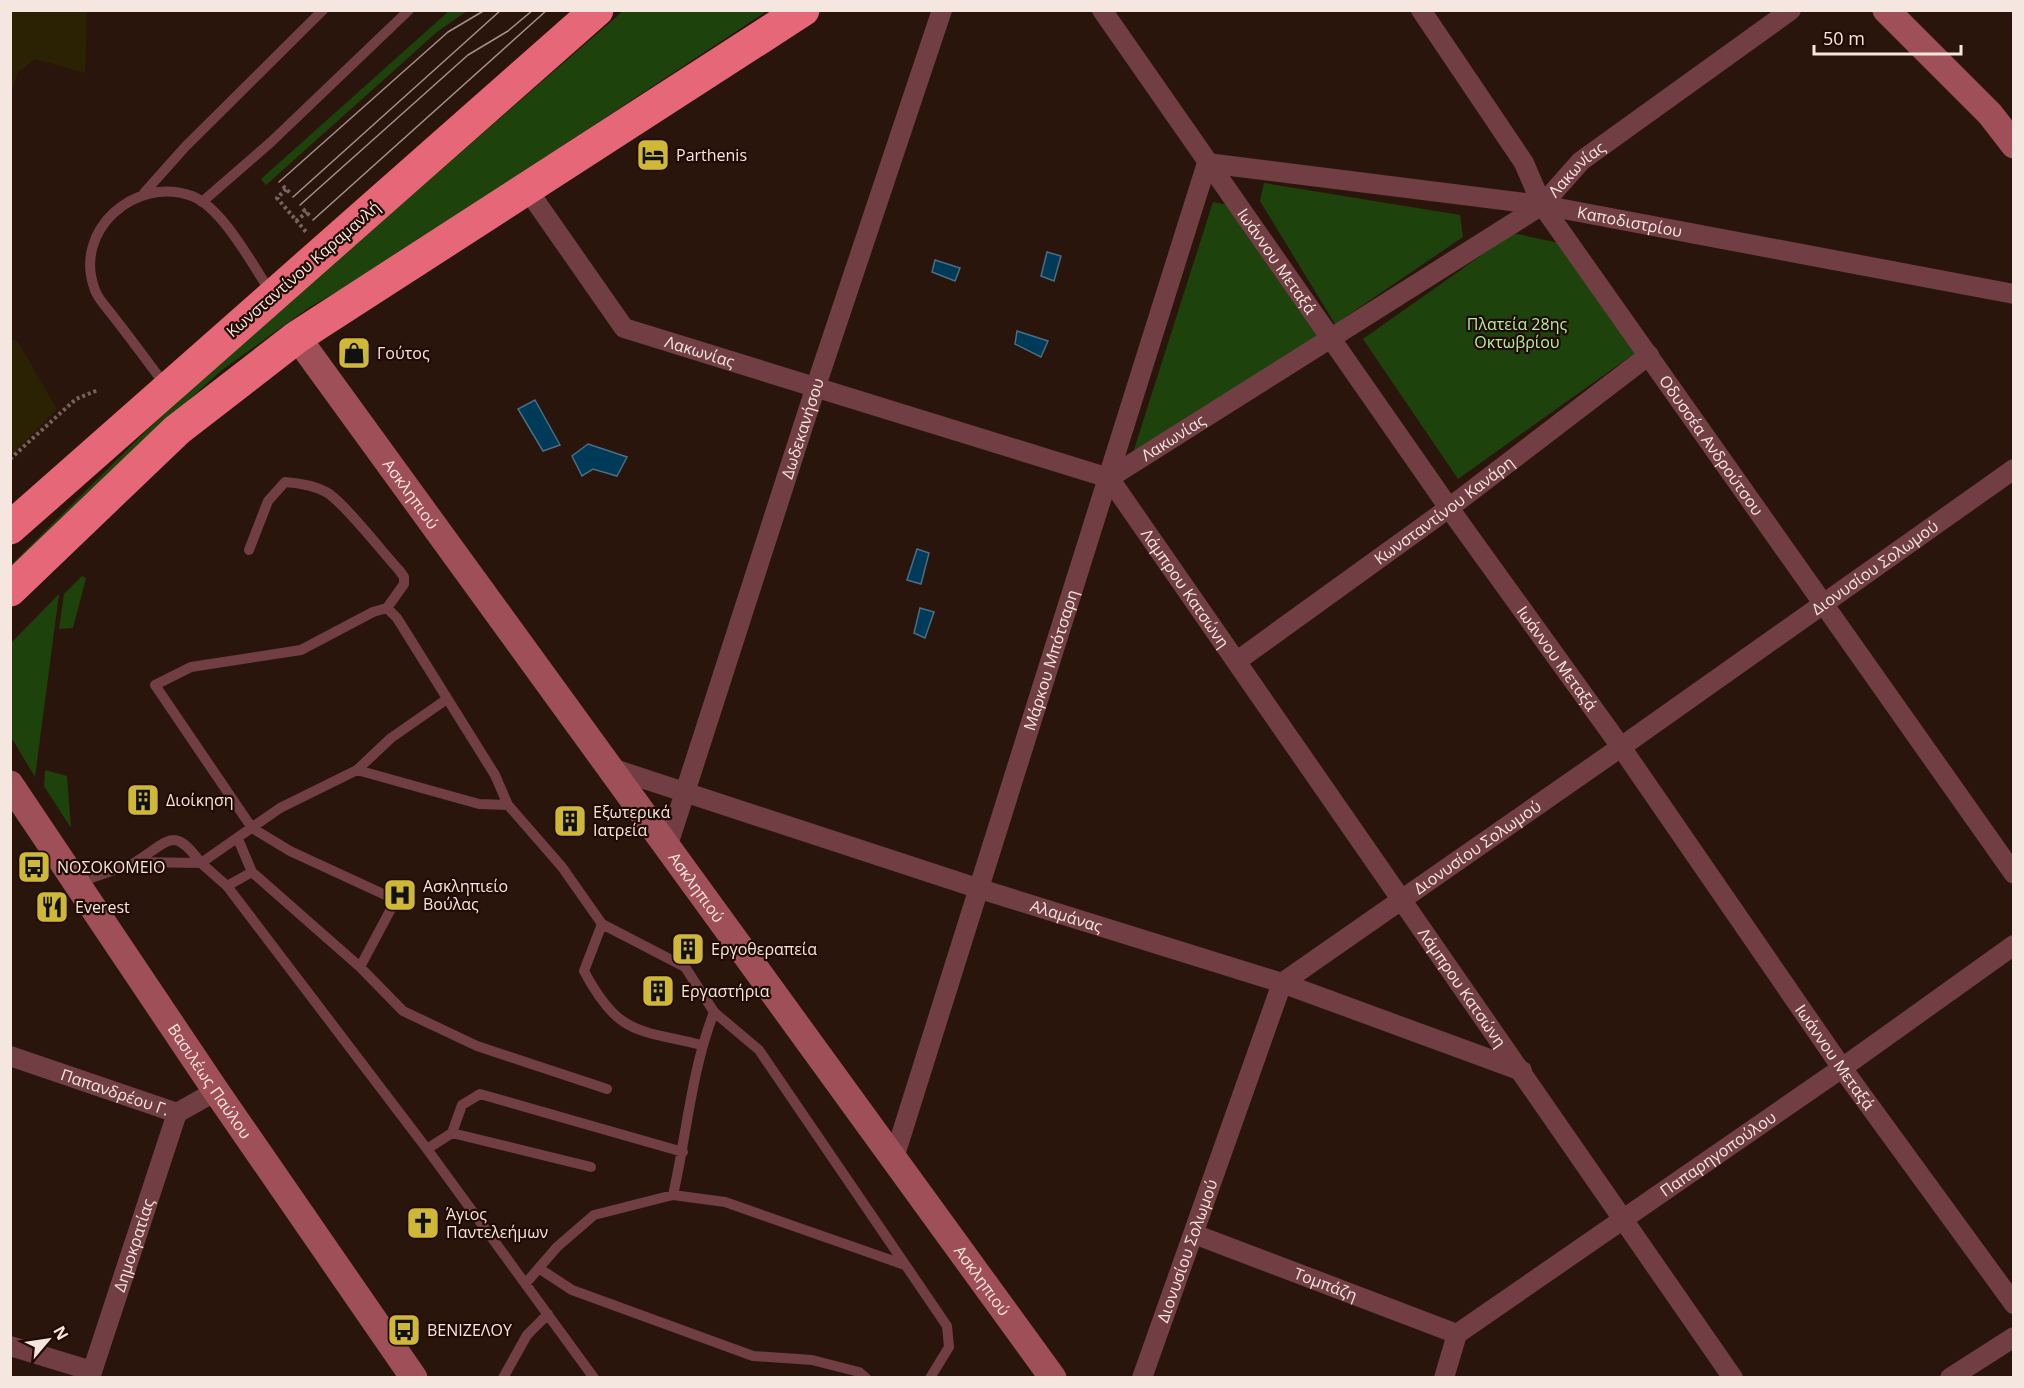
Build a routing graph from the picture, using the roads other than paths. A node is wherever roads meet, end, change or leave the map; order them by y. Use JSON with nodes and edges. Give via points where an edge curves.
{"nodes":[{"id":1,"x":323,"y":10,"type":"edge"},
{"id":2,"x":409,"y":10,"type":"edge"},
{"id":3,"x":597,"y":10,"type":"edge"},
{"id":4,"x":803,"y":10,"type":"edge"},
{"id":5,"x":942,"y":10,"type":"edge"},
{"id":6,"x":1102,"y":10,"type":"edge"},
{"id":7,"x":1421,"y":10,"type":"edge"},
{"id":8,"x":1791,"y":10,"type":"edge"},
{"id":9,"x":1886,"y":10,"type":"edge"},
{"id":10,"x":2013,"y":145,"type":"edge"},
{"id":11,"x":1207,"y":163,"type":"junction"},
{"id":12,"x":527,"y":189,"type":"junction"},
{"id":13,"x":144,"y":193,"type":"junction"},
{"id":14,"x":202,"y":202,"type":"junction"},
{"id":15,"x":1542,"y":206,"type":"junction"},
{"id":16,"x":2013,"y":294,"type":"edge"},
{"id":17,"x":273,"y":295,"type":"junction"},
{"id":18,"x":297,"y":337,"type":"junction"},
{"id":19,"x":1332,"y":340,"type":"junction"},
{"id":20,"x":1649,"y":356,"type":"junction"},
{"id":21,"x":816,"y":386,"type":"junction"},
{"id":22,"x":167,"y":388,"type":"junction"},
{"id":23,"x":2013,"y":469,"type":"edge"},
{"id":24,"x":1109,"y":478,"type":"junction"},
{"id":25,"x":1449,"y":508,"type":"junction"},
{"id":26,"x":10,"y":528,"type":"edge"},
{"id":27,"x":249,"y":550,"type":"dead end"},
{"id":28,"x":10,"y":590,"type":"edge"},
{"id":29,"x":1824,"y":604,"type":"junction"},
{"id":30,"x":387,"y":608,"type":"junction"},
{"id":31,"x":1237,"y":661,"type":"junction"},
{"id":32,"x":447,"y":699,"type":"junction"},
{"id":33,"x":1621,"y":747,"type":"junction"},
{"id":34,"x":608,"y":766,"type":"junction"},
{"id":35,"x":357,"y":770,"type":"junction"},
{"id":36,"x":12,"y":789,"type":"edge"},
{"id":37,"x":686,"y":792,"type":"junction"},
{"id":38,"x":507,"y":805,"type":"junction"},
{"id":39,"x":252,"y":828,"type":"junction"},
{"id":40,"x":238,"y":838,"type":"junction"},
{"id":41,"x":667,"y":848,"type":"junction"},
{"id":42,"x":136,"y":862,"type":"junction"},
{"id":43,"x":201,"y":863,"type":"junction"},
{"id":44,"x":252,"y":872,"type":"junction"},
{"id":45,"x":2013,"y":874,"type":"edge"},
{"id":46,"x":77,"y":883,"type":"junction"},
{"id":47,"x":227,"y":886,"type":"junction"},
{"id":48,"x":977,"y":888,"type":"junction"},
{"id":49,"x":1403,"y":899,"type":"junction"},
{"id":50,"x":602,"y":924,"type":"junction"},
{"id":51,"x":2013,"y":945,"type":"edge"},
{"id":52,"x":360,"y":967,"type":"junction"},
{"id":53,"x":1282,"y":983,"type":"junction"},
{"id":54,"x":714,"y":1012,"type":"junction"},
{"id":55,"x":701,"y":1045,"type":"junction"},
{"id":56,"x":10,"y":1056,"type":"edge"},
{"id":57,"x":1842,"y":1068,"type":"junction"},
{"id":58,"x":1522,"y":1071,"type":"junction"},
{"id":59,"x":607,"y":1089,"type":"dead end"},
{"id":60,"x":216,"y":1091,"type":"junction"},
{"id":61,"x":177,"y":1113,"type":"junction"},
{"id":62,"x":452,"y":1133,"type":"junction"},
{"id":63,"x":427,"y":1149,"type":"junction"},
{"id":64,"x":683,"y":1152,"type":"junction"},
{"id":65,"x":894,"y":1158,"type":"junction"},
{"id":66,"x":591,"y":1167,"type":"dead end"},
{"id":67,"x":673,"y":1196,"type":"junction"},
{"id":68,"x":1624,"y":1218,"type":"junction"},
{"id":69,"x":1194,"y":1233,"type":"junction"},
{"id":70,"x":905,"y":1265,"type":"junction"},
{"id":71,"x":540,"y":1269,"type":"junction"},
{"id":72,"x":526,"y":1283,"type":"junction"},
{"id":73,"x":2013,"y":1304,"type":"edge"},
{"id":74,"x":548,"y":1314,"type":"junction"},
{"id":75,"x":1457,"y":1334,"type":"junction"},
{"id":76,"x":2013,"y":1337,"type":"edge"},
{"id":77,"x":10,"y":1346,"type":"edge"},
{"id":78,"x":91,"y":1374,"type":"edge"},
{"id":79,"x":414,"y":1377,"type":"edge"},
{"id":80,"x":503,"y":1377,"type":"edge"},
{"id":81,"x":594,"y":1377,"type":"edge"},
{"id":82,"x":866,"y":1377,"type":"edge"},
{"id":83,"x":930,"y":1377,"type":"edge"},
{"id":84,"x":1053,"y":1377,"type":"edge"},
{"id":85,"x":1142,"y":1377,"type":"edge"},
{"id":86,"x":1444,"y":1377,"type":"edge"},
{"id":87,"x":1733,"y":1377,"type":"edge"},
{"id":88,"x":1950,"y":1377,"type":"edge"}],
"edges":[{"from":1,"to":13,"type":"lane"},
{"from":2,"to":14,"type":"lane"},
{"from":3,"to":17,"type":"highway","name":"Κωνσταντίνου Καραμανλή"},
{"from":4,"to":12,"type":"highway"},
{"from":5,"to":21,"type":"street","name":"Δωδεκανήσου"},
{"from":6,"to":11,"type":"street","name":"Ιωάννου Μεταξά"},
{"from":7,"to":15,"type":"street","name":"Οδυσσέα Ανδρούτσου","via":[[1524,163]]},
{"from":8,"to":15,"type":"street","name":"Λακωνίας","via":[[1581,161]]},
{"from":9,"to":10,"type":"street","via":[[1990,114]]},
{"from":11,"to":15,"type":"street","name":"Καποδιστρίου"},
{"from":11,"to":19,"type":"street","name":"Ιωάννου Μεταξά"},
{"from":11,"to":24,"type":"street","name":"Μάρκου Μπότσαρη"},
{"from":12,"to":18,"type":"highway"},
{"from":12,"to":21,"type":"street","name":"Λακωνίας","via":[[624,328]]},
{"from":13,"to":14,"type":"lane","via":[[169,191]]},
{"from":13,"to":22,"type":"lane","via":[[105,220],[93,242],[90,267],[95,291]]},
{"from":14,"to":17,"type":"lane","via":[[213,209]]},
{"from":15,"to":16,"type":"street","name":"Καποδιστρίου"},
{"from":15,"to":19,"type":"street","name":"Λακωνίας"},
{"from":15,"to":20,"type":"street","name":"Οδυσσέα Ανδρούτσου"},
{"from":17,"to":22,"type":"highway","name":"Κωνσταντίνου Καραμανλή"},
{"from":18,"to":28,"type":"highway","via":[[177,429]]},
{"from":18,"to":34,"type":"street","name":"Ασκληπιού"},
{"from":19,"to":24,"type":"street","name":"Λακωνίας"},
{"from":19,"to":25,"type":"street","name":"Ιωάννου Μεταξά"},
{"from":20,"to":25,"type":"street","name":"Κωνσταντίνου Κανάρη"},
{"from":20,"to":29,"type":"street","name":"Οδυσσέα Ανδρούτσου"},
{"from":21,"to":24,"type":"street","name":"Λακωνίας"},
{"from":21,"to":37,"type":"street","name":"Δωδεκανήσου"},
{"from":22,"to":26,"type":"highway","name":"Κωνσταντίνου Καραμανλή"},
{"from":23,"to":29,"type":"street","name":"Διονυσίου Σολωμού"},
{"from":24,"to":31,"type":"street","name":"Λάμπρου Κατσώνη"},
{"from":24,"to":48,"type":"street","name":"Μάρκου Μπότσαρη"},
{"from":25,"to":31,"type":"street","name":"Κωνσταντίνου Κανάρη"},
{"from":25,"to":33,"type":"street","name":"Ιωάννου Μεταξά"},
{"from":27,"to":30,"type":"lane","via":[[268,501],[285,483],[327,492],[404,577],[404,584]]},
{"from":29,"to":33,"type":"street","name":"Διονυσίου Σολωμού"},
{"from":29,"to":45,"type":"street","name":"Οδυσσέα Ανδρούτσου"},
{"from":30,"to":32,"type":"lane","via":[[398,618]]},
{"from":30,"to":39,"type":"lane","via":[[301,650],[191,667],[155,685]]},
{"from":31,"to":49,"type":"street","name":"Λάμπρου Κατσώνη"},
{"from":32,"to":35,"type":"lane","via":[[392,738]]},
{"from":32,"to":38,"type":"lane","via":[[495,775]]},
{"from":33,"to":49,"type":"street","name":"Διονυσίου Σολωμού"},
{"from":33,"to":57,"type":"street","name":"Ιωάννου Μεταξά"},
{"from":34,"to":37,"type":"street","name":"Αλαμάνας"},
{"from":34,"to":41,"type":"street","name":"Ασκληπιού"},
{"from":35,"to":38,"type":"lane","via":[[479,804]]},
{"from":35,"to":39,"type":"lane","via":[[280,808]]},
{"from":36,"to":46,"type":"street","name":"Βασιλέως Παύλου"},
{"from":37,"to":41,"type":"street","name":"Δωδεκανήσου"},
{"from":37,"to":48,"type":"street","name":"Αλαμάνας"},
{"from":38,"to":50,"type":"lane","via":[[562,867]]},
{"from":39,"to":40,"type":"lane"},
{"from":39,"to":52,"type":"lane","via":[[290,851],[394,899]]},
{"from":40,"to":43,"type":"lane"},
{"from":40,"to":44,"type":"lane"},
{"from":41,"to":65,"type":"street","name":"Ασκληπιού"},
{"from":42,"to":43,"type":"lane"},
{"from":42,"to":43,"type":"lane","via":[[177,839],[186,843]]},
{"from":42,"to":46,"type":"lane"},
{"from":43,"to":47,"type":"lane"},
{"from":44,"to":47,"type":"lane"},
{"from":44,"to":52,"type":"lane"},
{"from":46,"to":60,"type":"street","name":"Βασιλέως Παύλου"},
{"from":47,"to":63,"type":"lane"},
{"from":48,"to":53,"type":"street","name":"Αλαμάνας"},
{"from":48,"to":65,"type":"street","name":"Μάρκου Μπότσαρη"},
{"from":49,"to":53,"type":"street","name":"Διονυσίου Σολωμού"},
{"from":49,"to":58,"type":"street","name":"Λάμπρου Κατσώνη"},
{"from":50,"to":54,"type":"lane","via":[[685,967]]},
{"from":50,"to":55,"type":"lane","via":[[584,971],[605,1006],[621,1023]]},
{"from":51,"to":57,"type":"street","name":"Παπαρηγοπούλου"},
{"from":52,"to":59,"type":"lane","via":[[403,1011],[477,1046]]},
{"from":53,"to":58,"type":"street","name":"Αλαμάνας"},
{"from":53,"to":69,"type":"street","name":"Διονυσίου Σολωμού"},
{"from":54,"to":55,"type":"lane"},
{"from":54,"to":70,"type":"lane","via":[[759,1050]]},
{"from":55,"to":64,"type":"lane"},
{"from":56,"to":61,"type":"street","name":"Παπανδρέου Γ."},
{"from":57,"to":68,"type":"street","name":"Παπαρηγοπούλου"},
{"from":57,"to":73,"type":"street","name":"Ιωάννου Μεταξά"},
{"from":58,"to":68,"type":"street","name":"Λάμπρου Κατσώνη"},
{"from":60,"to":61,"type":"street","name":"Παπανδρέου Γ."},
{"from":60,"to":79,"type":"street","name":"Βασιλέως Παύλου"},
{"from":61,"to":78,"type":"street","name":"Δημοκρατίας"},
{"from":62,"to":63,"type":"lane"},
{"from":62,"to":64,"type":"lane","via":[[462,1105],[480,1094]]},
{"from":62,"to":66,"type":"lane"},
{"from":63,"to":72,"type":"lane"},
{"from":64,"to":67,"type":"lane"},
{"from":65,"to":84,"type":"street","name":"Ασκληπιού"},
{"from":67,"to":70,"type":"lane","via":[[725,1202]]},
{"from":67,"to":71,"type":"lane","via":[[594,1215],[556,1247]]},
{"from":68,"to":75,"type":"street","name":"Παπαρηγοπούλου"},
{"from":68,"to":87,"type":"street","name":"Λάμπρου Κατσώνη"},
{"from":69,"to":75,"type":"street","name":"Τομπάζη"},
{"from":69,"to":85,"type":"street","name":"Διονυσίου Σολωμού"},
{"from":70,"to":83,"type":"lane","via":[[947,1326],[949,1347]]},
{"from":71,"to":72,"type":"lane"},
{"from":71,"to":82,"type":"lane","via":[[572,1290],[753,1356],[812,1360]]},
{"from":72,"to":74,"type":"lane"},
{"from":74,"to":80,"type":"lane","via":[[527,1335]]},
{"from":74,"to":81,"type":"lane"},
{"from":75,"to":86,"type":"street"},
{"from":76,"to":88,"type":"street"},
{"from":77,"to":78,"type":"street"}]}
